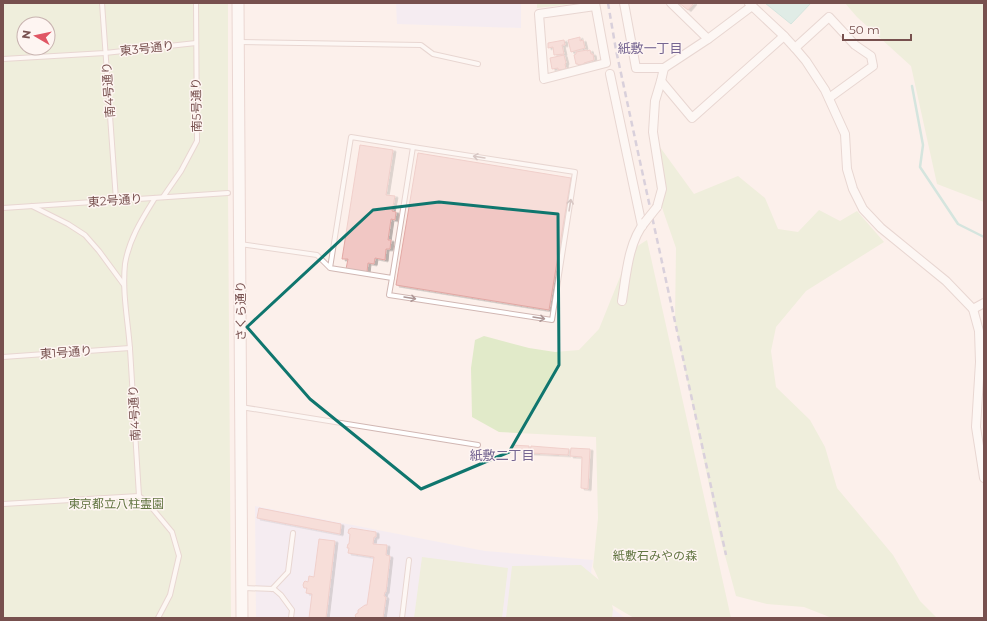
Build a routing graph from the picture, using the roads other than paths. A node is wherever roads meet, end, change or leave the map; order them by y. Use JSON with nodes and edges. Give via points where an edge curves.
{"nodes":[{"id":1,"x":102,"y":3,"type":"edge"},
{"id":2,"x":196,"y":3,"type":"edge"},
{"id":3,"x":238,"y":3,"type":"edge"},
{"id":4,"x":624,"y":3,"type":"edge"},
{"id":5,"x":671,"y":3,"type":"edge"},
{"id":6,"x":595,"y":4,"type":"edge"},
{"id":7,"x":751,"y":4,"type":"edge"},
{"id":8,"x":784,"y":36,"type":"junction"},
{"id":9,"x":708,"y":40,"type":"junction"},
{"id":10,"x":238,"y":42,"type":"junction"},
{"id":11,"x":196,"y":43,"type":"junction"},
{"id":12,"x":794,"y":48,"type":"junction"},
{"id":13,"x":105,"y":53,"type":"junction"},
{"id":14,"x":3,"y":59,"type":"edge"},
{"id":15,"x":478,"y":64,"type":"dead end"},
{"id":16,"x":664,"y":68,"type":"junction"},
{"id":17,"x":610,"y":74,"type":"dead end"},
{"id":18,"x":661,"y":81,"type":"junction"},
{"id":19,"x":829,"y":98,"type":"junction"},
{"id":20,"x":413,"y":147,"type":"junction"},
{"id":21,"x":228,"y":193,"type":"dead end"},
{"id":22,"x":163,"y":197,"type":"junction"},
{"id":23,"x":155,"y":198,"type":"junction"},
{"id":24,"x":116,"y":200,"type":"junction"},
{"id":25,"x":32,"y":206,"type":"junction"},
{"id":26,"x":3,"y":208,"type":"edge"},
{"id":27,"x":643,"y":224,"type":"junction"},
{"id":28,"x":240,"y":244,"type":"junction"},
{"id":29,"x":330,"y":268,"type":"junction"},
{"id":30,"x":392,"y":278,"type":"junction"},
{"id":31,"x":124,"y":285,"type":"junction"},
{"id":32,"x":622,"y":301,"type":"dead end"},
{"id":33,"x":984,"y":303,"type":"edge"},
{"id":34,"x":973,"y":308,"type":"junction"},
{"id":35,"x":130,"y":348,"type":"junction"},
{"id":36,"x":3,"y":357,"type":"edge"},
{"id":37,"x":982,"y":362,"type":"edge"},
{"id":38,"x":241,"y":407,"type":"junction"},
{"id":39,"x":478,"y":445,"type":"dead end"},
{"id":40,"x":984,"y":478,"type":"edge"},
{"id":41,"x":139,"y":496,"type":"junction"},
{"id":42,"x":3,"y":504,"type":"edge"},
{"id":43,"x":293,"y":533,"type":"dead end"},
{"id":44,"x":409,"y":560,"type":"dead end"},
{"id":45,"x":242,"y":588,"type":"junction"},
{"id":46,"x":272,"y":588,"type":"junction"},
{"id":47,"x":158,"y":618,"type":"edge"},
{"id":48,"x":242,"y":618,"type":"edge"},
{"id":49,"x":291,"y":618,"type":"edge"},
{"id":50,"x":402,"y":618,"type":"edge"}],
"edges":[{"from":1,"to":13,"type":"lane","name":"南4号通り"},
{"from":2,"to":11,"type":"lane","name":"南5号通り"},
{"from":3,"to":10,"type":"street","name":"さくら通り"},
{"from":4,"to":16,"type":"street","via":[[636,68]]},
{"from":5,"to":9,"type":"street"},
{"from":6,"to":6,"type":"street","via":[[606,63],[544,79],[539,14]]},
{"from":7,"to":8,"type":"street"},
{"from":7,"to":9,"type":"street"},
{"from":8,"to":12,"type":"street"},
{"from":8,"to":18,"type":"street","via":[[692,118]]},
{"from":9,"to":16,"type":"street"},
{"from":10,"to":15,"type":"lane","via":[[421,45],[433,54]]},
{"from":10,"to":28,"type":"street","name":"さくら通り"},
{"from":11,"to":13,"type":"lane","name":"東3号通り"},
{"from":11,"to":22,"type":"lane","name":"南5号通り","via":[[197,141]]},
{"from":12,"to":19,"type":"street","via":[[806,61]]},
{"from":12,"to":19,"type":"street","via":[[829,17],[855,44],[871,56],[873,66]]},
{"from":13,"to":14,"type":"lane","name":"東3号通り"},
{"from":13,"to":24,"type":"lane","name":"南4号通り"},
{"from":16,"to":18,"type":"street"},
{"from":17,"to":27,"type":"street"},
{"from":18,"to":27,"type":"street","bridge":true,"via":[[655,102],[653,132],[662,189],[658,207]]},
{"from":19,"to":34,"type":"street","via":[[845,134],[847,169],[863,209],[880,228],[946,281]]},
{"from":20,"to":29,"type":"lane","via":[[351,137]]},
{"from":20,"to":30,"type":"lane"},
{"from":30,"to":20,"type":"lane","one_way":true,"via":[[389,295],[552,320],[575,172]]},
{"from":21,"to":22,"type":"lane","name":"東2号通り"},
{"from":22,"to":23,"type":"lane","name":"東2号通り"},
{"from":23,"to":24,"type":"lane","name":"東2号通り"},
{"from":23,"to":31,"type":"lane","name":"南4号通り","via":[[130,244]]},
{"from":24,"to":25,"type":"lane","name":"東2号通り"},
{"from":25,"to":26,"type":"lane","name":"東2号通り"},
{"from":25,"to":31,"type":"lane","via":[[85,235]]},
{"from":27,"to":32,"type":"street","via":[[636,236],[630,258]]},
{"from":28,"to":29,"type":"lane","via":[[317,255]]},
{"from":28,"to":38,"type":"street","name":"さくら通り"},
{"from":29,"to":30,"type":"lane"},
{"from":31,"to":35,"type":"lane","name":"南4号通り"},
{"from":33,"to":34,"type":"street"},
{"from":34,"to":37,"type":"street","via":[[979,331]]},
{"from":35,"to":36,"type":"lane","name":"東1号通り"},
{"from":35,"to":41,"type":"lane","name":"南4号通り"},
{"from":37,"to":40,"type":"street","via":[[976,427]]},
{"from":38,"to":39,"type":"lane"},
{"from":38,"to":45,"type":"street","name":"さくら通り"},
{"from":41,"to":42,"type":"lane"},
{"from":41,"to":47,"type":"lane","via":[[172,532],[178,556],[170,595]]},
{"from":43,"to":46,"type":"lane","via":[[288,572]]},
{"from":44,"to":50,"type":"lane"},
{"from":45,"to":46,"type":"lane"},
{"from":45,"to":48,"type":"street","name":"さくら通り"},
{"from":46,"to":49,"type":"lane","via":[[292,610]]}]}
